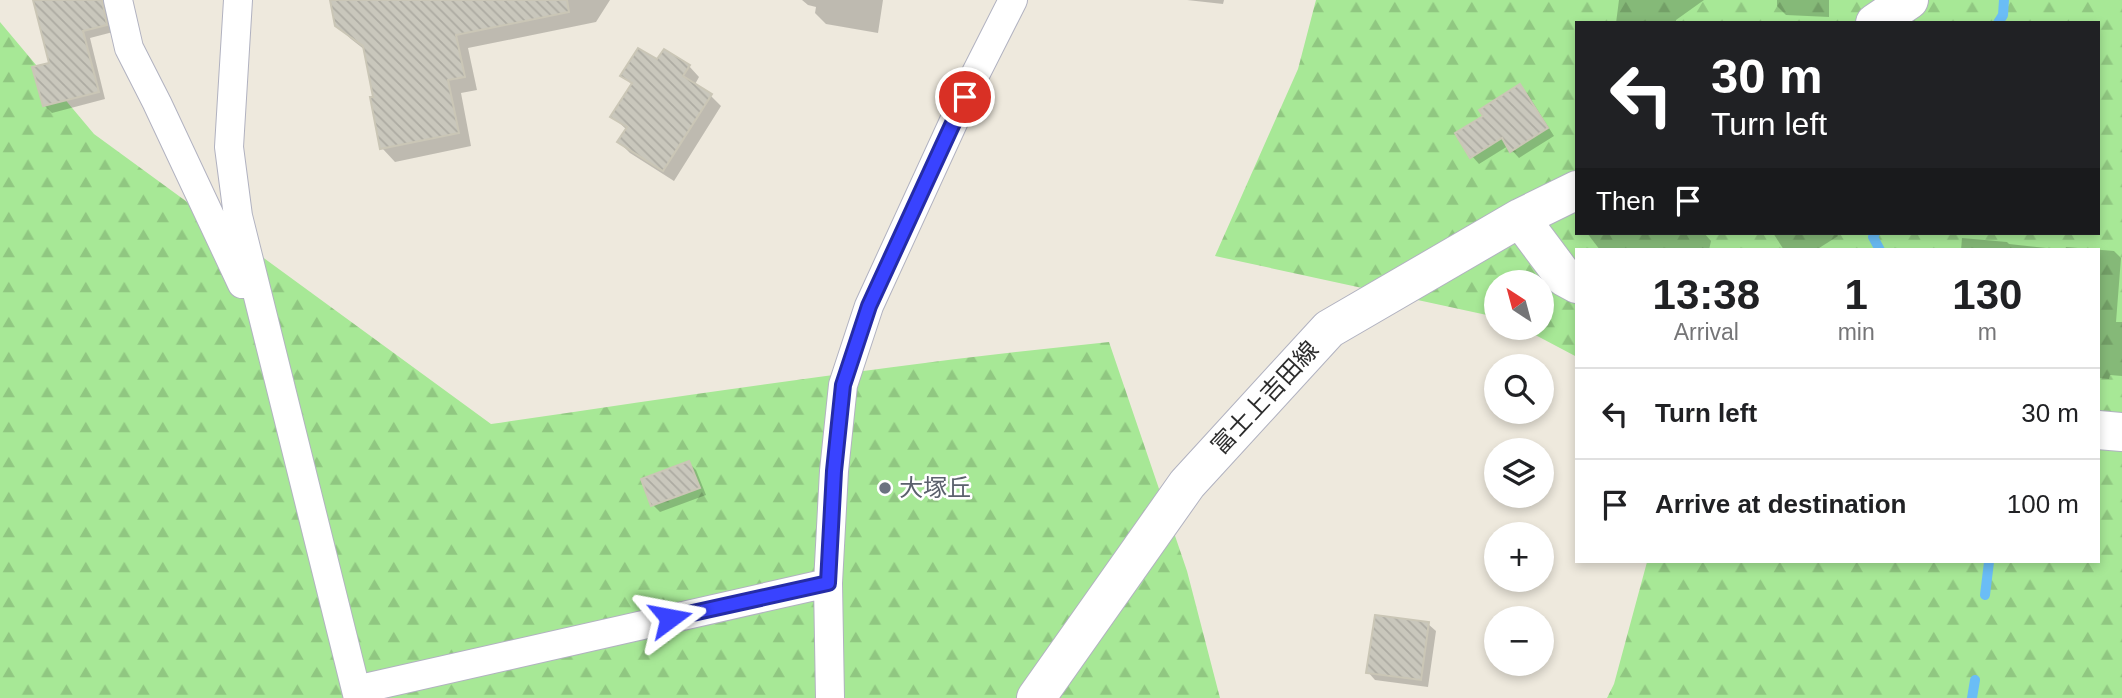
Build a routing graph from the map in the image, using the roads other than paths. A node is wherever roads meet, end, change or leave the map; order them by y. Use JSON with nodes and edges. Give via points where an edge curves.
{"nodes":[{"id":1,"x":118,"y":0,"type":"edge"},
{"id":2,"x":238,"y":0,"type":"edge"},
{"id":3,"x":1013,"y":0,"type":"edge"},
{"id":4,"x":1909,"y":0,"type":"edge"},
{"id":5,"x":1878,"y":21,"type":"edge"},
{"id":6,"x":1575,"y":191,"type":"edge"},
{"id":7,"x":1520,"y":218,"type":"junction"},
{"id":8,"x":1575,"y":283,"type":"edge"},
{"id":9,"x":270,"y":343,"type":"junction"},
{"id":10,"x":2100,"y":430,"type":"edge"},
{"id":11,"x":2122,"y":432,"type":"edge"},
{"id":12,"x":828,"y":583,"type":"junction"},
{"id":13,"x":357,"y":694,"type":"edge"},
{"id":14,"x":830,"y":698,"type":"edge"},
{"id":15,"x":1036,"y":698,"type":"edge"}],
"edges":[{"from":1,"to":9,"type":"street","via":[[129,48]]},
{"from":2,"to":9,"type":"street","via":[[229,147],[238,216]]},
{"from":3,"to":12,"type":"street","via":[[869,306],[843,385]]},
{"from":4,"to":5,"type":"main road"},
{"from":6,"to":7,"type":"main road","name":"富士上吉田線"},
{"from":7,"to":8,"type":"main road","via":[[1563,277]]},
{"from":7,"to":15,"type":"main road","name":"富士上吉田線","via":[[1329,329],[1186,484]]},
{"from":9,"to":13,"type":"street"},
{"from":10,"to":11,"type":"main road"},
{"from":12,"to":13,"type":"street"},
{"from":12,"to":14,"type":"street"}]}
